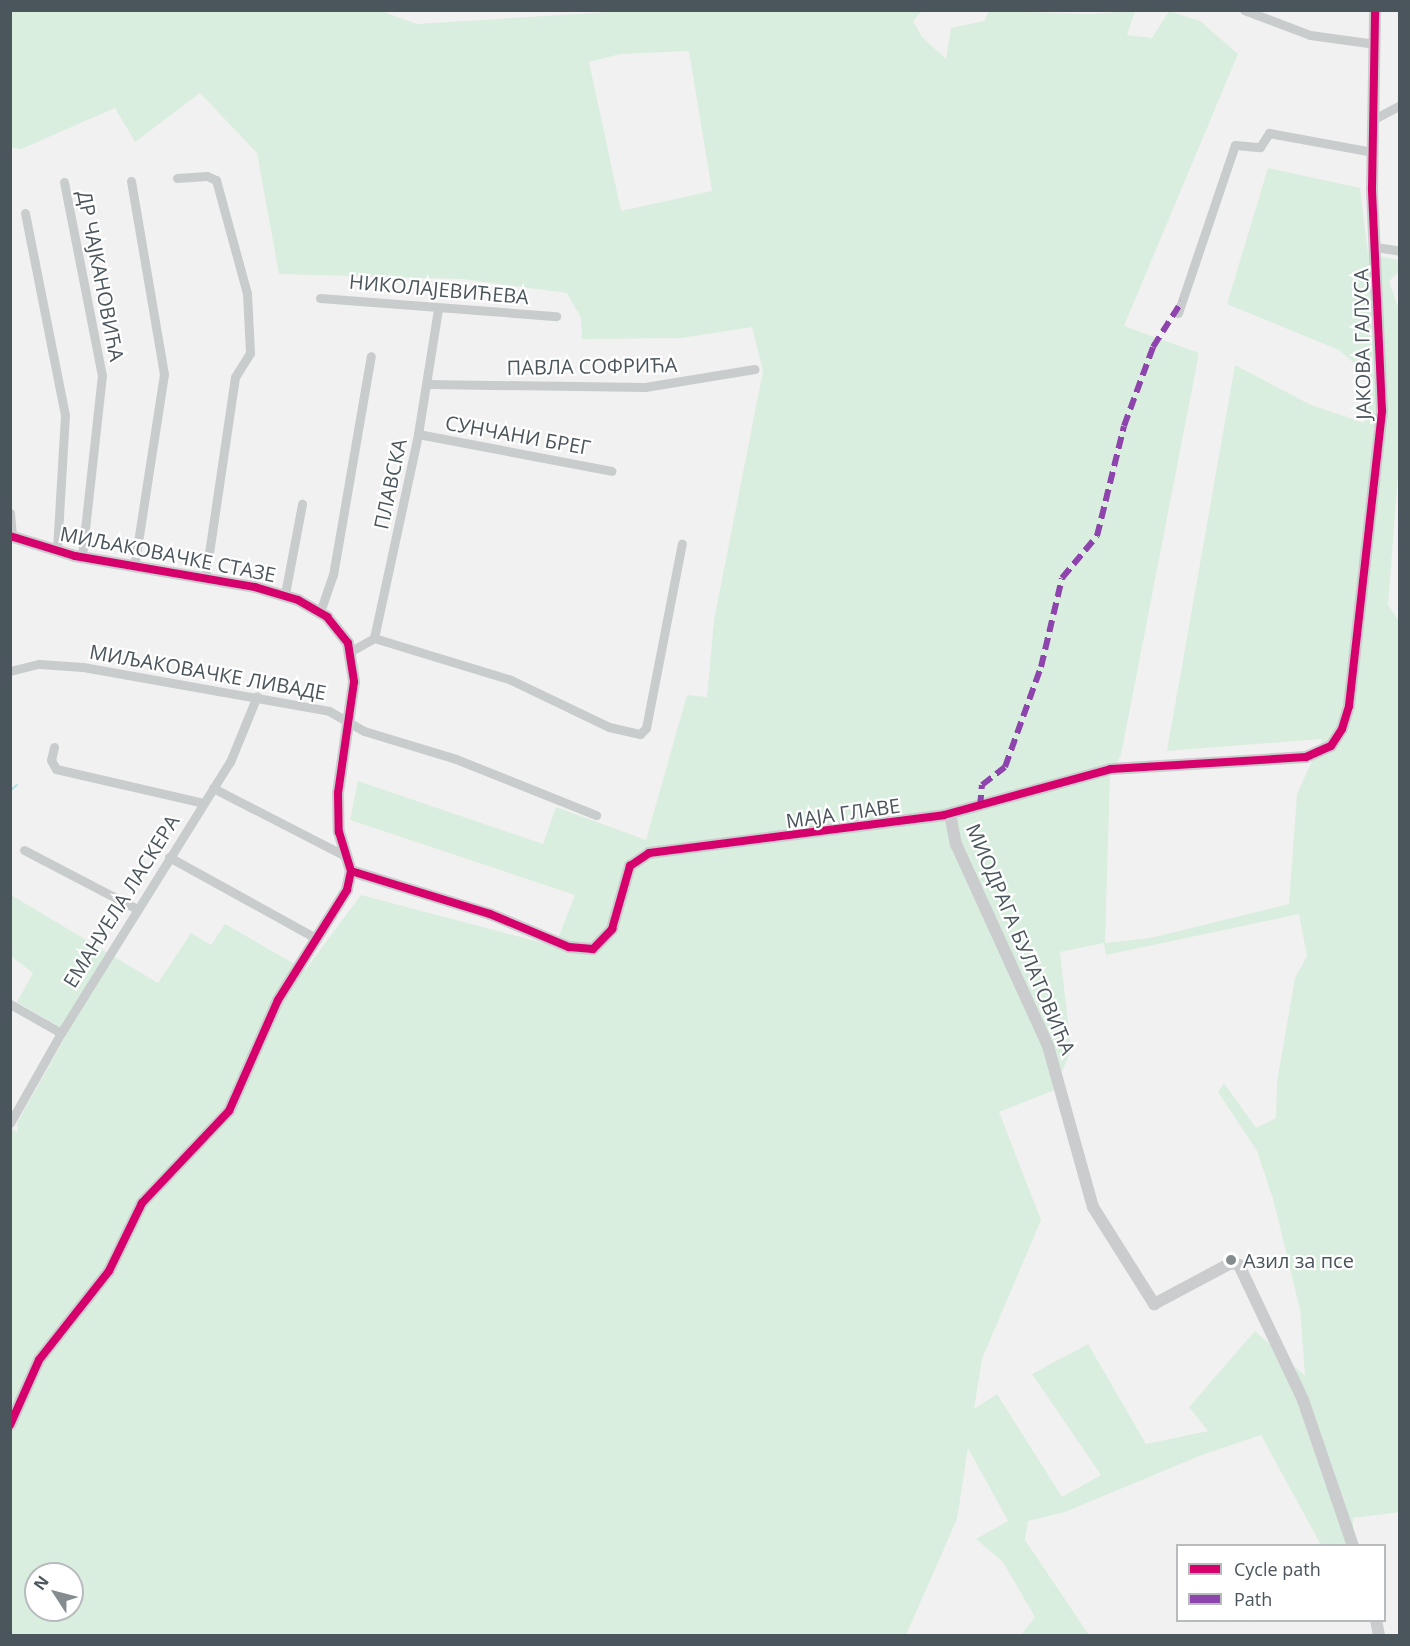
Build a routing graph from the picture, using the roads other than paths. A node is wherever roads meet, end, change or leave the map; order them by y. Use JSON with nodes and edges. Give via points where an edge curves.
{"nodes":[{"id":1,"x":1244,"y":10,"type":"edge"},
{"id":2,"x":1375,"y":10,"type":"edge"},
{"id":3,"x":1375,"y":44,"type":"junction"},
{"id":4,"x":1400,"y":105,"type":"edge"},
{"id":5,"x":1374,"y":119,"type":"junction"},
{"id":6,"x":1373,"y":152,"type":"junction"},
{"id":7,"x":177,"y":178,"type":"dead end"},
{"id":8,"x":131,"y":181,"type":"dead end"},
{"id":9,"x":64,"y":182,"type":"dead end"},
{"id":10,"x":25,"y":213,"type":"dead end"},
{"id":11,"x":1376,"y":248,"type":"junction"},
{"id":12,"x":1400,"y":251,"type":"edge"},
{"id":13,"x":320,"y":298,"type":"dead end"},
{"id":14,"x":438,"y":309,"type":"junction"},
{"id":15,"x":1178,"y":313,"type":"dead end"},
{"id":16,"x":556,"y":316,"type":"dead end"},
{"id":17,"x":371,"y":356,"type":"dead end"},
{"id":18,"x":755,"y":369,"type":"dead end"},
{"id":19,"x":427,"y":384,"type":"junction"},
{"id":20,"x":418,"y":434,"type":"junction"},
{"id":21,"x":612,"y":471,"type":"dead end"},
{"id":22,"x":302,"y":504,"type":"dead end"},
{"id":23,"x":10,"y":513,"type":"edge"},
{"id":24,"x":11,"y":537,"type":"edge"},
{"id":25,"x":682,"y":543,"type":"dead end"},
{"id":26,"x":57,"y":550,"type":"junction"},
{"id":27,"x":82,"y":557,"type":"junction"},
{"id":28,"x":134,"y":567,"type":"junction"},
{"id":29,"x":205,"y":579,"type":"junction"},
{"id":30,"x":285,"y":594,"type":"junction"},
{"id":31,"x":321,"y":612,"type":"junction"},
{"id":32,"x":374,"y":638,"type":"junction"},
{"id":33,"x":351,"y":651,"type":"junction"},
{"id":34,"x":10,"y":671,"type":"edge"},
{"id":35,"x":1353,"y":675,"type":"joint"},
{"id":36,"x":257,"y":696,"type":"junction"},
{"id":37,"x":350,"y":722,"type":"junction"},
{"id":38,"x":54,"y":747,"type":"dead end"},
{"id":39,"x":213,"y":788,"type":"junction"},
{"id":40,"x":204,"y":803,"type":"junction"},
{"id":41,"x":950,"y":814,"type":"junction"},
{"id":42,"x":596,"y":815,"type":"dead end"},
{"id":43,"x":24,"y":850,"type":"dead end"},
{"id":44,"x":169,"y":857,"type":"junction"},
{"id":45,"x":347,"y":857,"type":"junction"},
{"id":46,"x":351,"y":871,"type":"junction"},
{"id":47,"x":137,"y":909,"type":"junction"},
{"id":48,"x":316,"y":938,"type":"junction"},
{"id":49,"x":10,"y":1004,"type":"edge"},
{"id":50,"x":61,"y":1032,"type":"junction"},
{"id":51,"x":10,"y":1101,"type":"edge"},
{"id":52,"x":21,"y":1107,"type":"junction"},
{"id":53,"x":10,"y":1123,"type":"edge"},
{"id":54,"x":10,"y":1425,"type":"edge"},
{"id":55,"x":1353,"y":1544,"type":"edge"}],
"edges":[{"from":1,"to":3,"type":"street","via":[[1310,35]]},
{"from":2,"to":3,"type":"street","name":"ЈАКОВА ГАЛУСА"},
{"from":3,"to":5,"type":"street","name":"ЈАКОВА ГАЛУСА"},
{"from":4,"to":5,"type":"street"},
{"from":5,"to":6,"type":"street","name":"ЈАКОВА ГАЛУСА"},
{"from":6,"to":11,"type":"street","name":"ЈАКОВА ГАЛУСА"},
{"from":6,"to":15,"type":"street","via":[[1269,133],[1259,147],[1235,145]]},
{"from":7,"to":29,"type":"street","via":[[207,176],[216,180],[247,293],[249,359],[235,377]]},
{"from":8,"to":28,"type":"street","via":[[164,374]]},
{"from":9,"to":27,"type":"street","name":"ДР ЧАЈКАНОВИЋА","via":[[102,375]]},
{"from":10,"to":26,"type":"street","via":[[65,415]]},
{"from":11,"to":12,"type":"street"},
{"from":11,"to":35,"type":"street","name":"ЈАКОВА ГАЛУСА","via":[[1383,411]]},
{"from":13,"to":14,"type":"street","name":"НИКОЛАЈЕВИЋЕВА"},
{"from":14,"to":16,"type":"street","name":"НИКОЛАЈЕВИЋЕВА"},
{"from":14,"to":19,"type":"street","name":"ПЛАВСКА"},
{"from":17,"to":31,"type":"street","via":[[333,575]]},
{"from":18,"to":19,"type":"street","name":"ПАВЛА СОФРИЋА","via":[[645,387]]},
{"from":19,"to":20,"type":"street","name":"ПЛАВСКА"},
{"from":20,"to":21,"type":"street","name":"СУНЧАНИ БРЕГ"},
{"from":20,"to":32,"type":"street","name":"ПЛАВСКА"},
{"from":22,"to":30,"type":"street"},
{"from":23,"to":24,"type":"street"},
{"from":24,"to":26,"type":"street","name":"МИЉАКОВАЧКЕ СТАЗЕ"},
{"from":25,"to":32,"type":"street","via":[[646,728],[640,734],[609,727],[511,680]]},
{"from":26,"to":27,"type":"street","name":"МИЉАКОВАЧКЕ СТАЗЕ"},
{"from":27,"to":28,"type":"street","name":"МИЉАКОВАЧКЕ СТАЗЕ"},
{"from":28,"to":29,"type":"street","name":"МИЉАКОВАЧКЕ СТАЗЕ"},
{"from":29,"to":30,"type":"street","name":"МИЉАКОВАЧКЕ СТАЗЕ"},
{"from":30,"to":31,"type":"street","name":"МИЉАКОВАЧКЕ СТАЗЕ"},
{"from":31,"to":33,"type":"street","name":"МИЉАКОВАЧКЕ СТАЗЕ"},
{"from":32,"to":33,"type":"street"},
{"from":33,"to":37,"type":"street","via":[[354,682]]},
{"from":34,"to":36,"type":"street","name":"МИЉАКОВАЧКЕ ЛИВАДЕ","via":[[39,664],[67,665]]},
{"from":35,"to":41,"type":"street","name":"МАЈА ГЛАВЕ","via":[[1342,729],[1331,746],[1316,755],[1112,769]]},
{"from":36,"to":37,"type":"street","name":"МИЉАКОВАЧКЕ ЛИВАДЕ","via":[[329,711]]},
{"from":36,"to":39,"type":"street","name":"ЕМАНУЕЛА ЛАСКЕРА","via":[[234,755]]},
{"from":37,"to":42,"type":"street","name":"МИЉАКОВАЧКЕ ЛИВАДЕ","via":[[364,732],[456,759]]},
{"from":37,"to":45,"type":"street","via":[[338,799]]},
{"from":38,"to":40,"type":"street","via":[[51,760],[56,769]]},
{"from":39,"to":40,"type":"street","name":"ЕМАНУЕЛА ЛАСКЕРА"},
{"from":39,"to":45,"type":"street"},
{"from":40,"to":44,"type":"street","name":"ЕМАНУЕЛА ЛАСКЕРА"},
{"from":41,"to":46,"type":"street","name":"МАЈА ГЛАВЕ","via":[[644,854],[627,870],[608,936],[587,950],[553,942],[432,894]]},
{"from":41,"to":55,"type":"street","name":"МИОДРАГА БУЛАТОВИЋА","via":[[956,844],[1047,1046],[1093,1207],[1154,1304],[1231,1263],[1239,1265],[1303,1400]]},
{"from":43,"to":47,"type":"street"},
{"from":44,"to":47,"type":"street","name":"ЕМАНУЕЛА ЛАСКЕРА"},
{"from":44,"to":48,"type":"street"},
{"from":45,"to":46,"type":"street"},
{"from":46,"to":48,"type":"street","via":[[345,894]]},
{"from":47,"to":50,"type":"street","name":"ЕМАНУЕЛА ЛАСКЕРА","via":[[103,972]]},
{"from":48,"to":54,"type":"street","via":[[273,1010],[235,1102],[136,1211],[109,1271],[39,1360]]},
{"from":49,"to":50,"type":"street"},
{"from":50,"to":52,"type":"street","name":"ЕМАНУЕЛА ЛАСКЕРА"},
{"from":51,"to":52,"type":"street"},
{"from":52,"to":53,"type":"street","name":"ЕМАНУЕЛА ЛАСКЕРА"}]}
